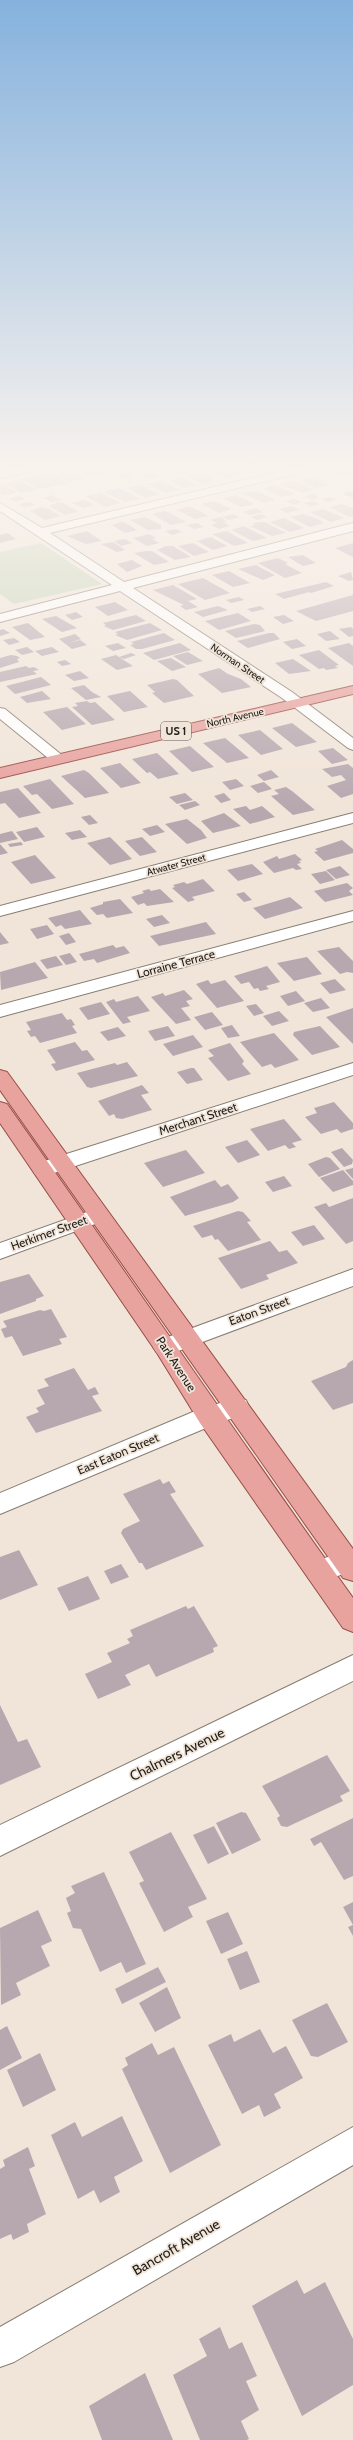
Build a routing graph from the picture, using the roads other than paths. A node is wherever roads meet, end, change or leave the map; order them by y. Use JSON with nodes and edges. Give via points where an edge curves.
{"nodes":[{"id":1,"x":114,"y":580,"type":"edge"},
{"id":2,"x":147,"y":580,"type":"edge"},
{"id":3,"x":123,"y":586,"type":"junction"},
{"id":4,"x":0,"y":618,"type":"edge"},
{"id":5,"x":353,"y":680,"type":"edge"},
{"id":6,"x":353,"y":690,"type":"edge"},
{"id":7,"x":292,"y":699,"type":"junction"},
{"id":8,"x":0,"y":712,"type":"edge"},
{"id":9,"x":353,"y":745,"type":"edge"},
{"id":10,"x":46,"y":750,"type":"junction"},
{"id":11,"x":58,"y":759,"type":"junction"},
{"id":12,"x":0,"y":763,"type":"edge"},
{"id":13,"x":0,"y":773,"type":"edge"},
{"id":14,"x":353,"y":818,"type":"edge"},
{"id":15,"x":0,"y":911,"type":"edge"},
{"id":16,"x":353,"y":916,"type":"edge"},
{"id":17,"x":0,"y":1011,"type":"edge"},
{"id":18,"x":353,"y":1069,"type":"edge"},
{"id":19,"x":0,"y":1076,"type":"edge"},
{"id":20,"x":0,"y":1108,"type":"edge"},
{"id":21,"x":52,"y":1166,"type":"junction"},
{"id":22,"x":88,"y":1218,"type":"junction"},
{"id":23,"x":0,"y":1251,"type":"edge"},
{"id":24,"x":353,"y":1277,"type":"edge"},
{"id":25,"x":188,"y":1338,"type":"junction"},
{"id":26,"x":165,"y":1347,"type":"junction"},
{"id":27,"x":237,"y":1406,"type":"junction"},
{"id":28,"x":209,"y":1416,"type":"junction"},
{"id":29,"x":0,"y":1504,"type":"edge"},
{"id":30,"x":351,"y":1564,"type":"edge"},
{"id":31,"x":319,"y":1571,"type":"junction"},
{"id":32,"x":353,"y":1620,"type":"edge"},
{"id":33,"x":353,"y":1667,"type":"edge"},
{"id":34,"x":0,"y":1841,"type":"edge"},
{"id":35,"x":353,"y":2145,"type":"edge"},
{"id":36,"x":0,"y":2348,"type":"edge"}],
"edges":[{"from":1,"to":3,"type":"street","name":"Norman Street"},
{"from":2,"to":3,"type":"street"},
{"from":3,"to":4,"type":"street"},
{"from":3,"to":7,"type":"street","name":"Norman Street"},
{"from":5,"to":7,"type":"main road","name":"North Avenue","number":"US 1"},
{"from":6,"to":7,"type":"main road","name":"North Avenue","number":"US 1"},
{"from":7,"to":9,"type":"street","name":"Norman Street"},
{"from":7,"to":10,"type":"main road","name":"North Avenue","number":"US 1"},
{"from":7,"to":11,"type":"main road","name":"North Avenue","number":"US 1"},
{"from":8,"to":10,"type":"street"},
{"from":10,"to":11,"type":"street"},
{"from":10,"to":12,"type":"main road","name":"North Avenue","number":"US 1"},
{"from":11,"to":13,"type":"main road","name":"North Avenue","number":"US 1"},
{"from":14,"to":15,"type":"street","name":"Atwater Street"},
{"from":16,"to":17,"type":"street","name":"Lorraine Terrace"},
{"from":18,"to":21,"type":"street","name":"Merchant Street"},
{"from":19,"to":21,"type":"main road","name":"Park Avenue"},
{"from":20,"to":21,"type":"main road","name":"Park Avenue"},
{"from":21,"to":22,"type":"main road","name":"Park Avenue"},
{"from":22,"to":23,"type":"street","name":"Herkimer Street"},
{"from":22,"to":25,"type":"main road","name":"Park Avenue"},
{"from":22,"to":26,"type":"main road","name":"Park Avenue"},
{"from":24,"to":25,"type":"street","name":"Eaton Street"},
{"from":25,"to":26,"type":"street","name":"Eaton Street"},
{"from":25,"to":27,"type":"main road","name":"Park Avenue"},
{"from":26,"to":28,"type":"main road","name":"Park Avenue"},
{"from":27,"to":28,"type":"street","name":"East Eaton Street"},
{"from":27,"to":30,"type":"main road","name":"Park Avenue"},
{"from":28,"to":29,"type":"street","name":"East Eaton Street"},
{"from":28,"to":31,"type":"main road","name":"Park Avenue"},
{"from":30,"to":31,"type":"street"},
{"from":31,"to":32,"type":"main road","name":"Park Avenue"},
{"from":33,"to":34,"type":"street","name":"Chalmers Avenue"},
{"from":35,"to":36,"type":"street","name":"Bancroft Avenue"}]}
